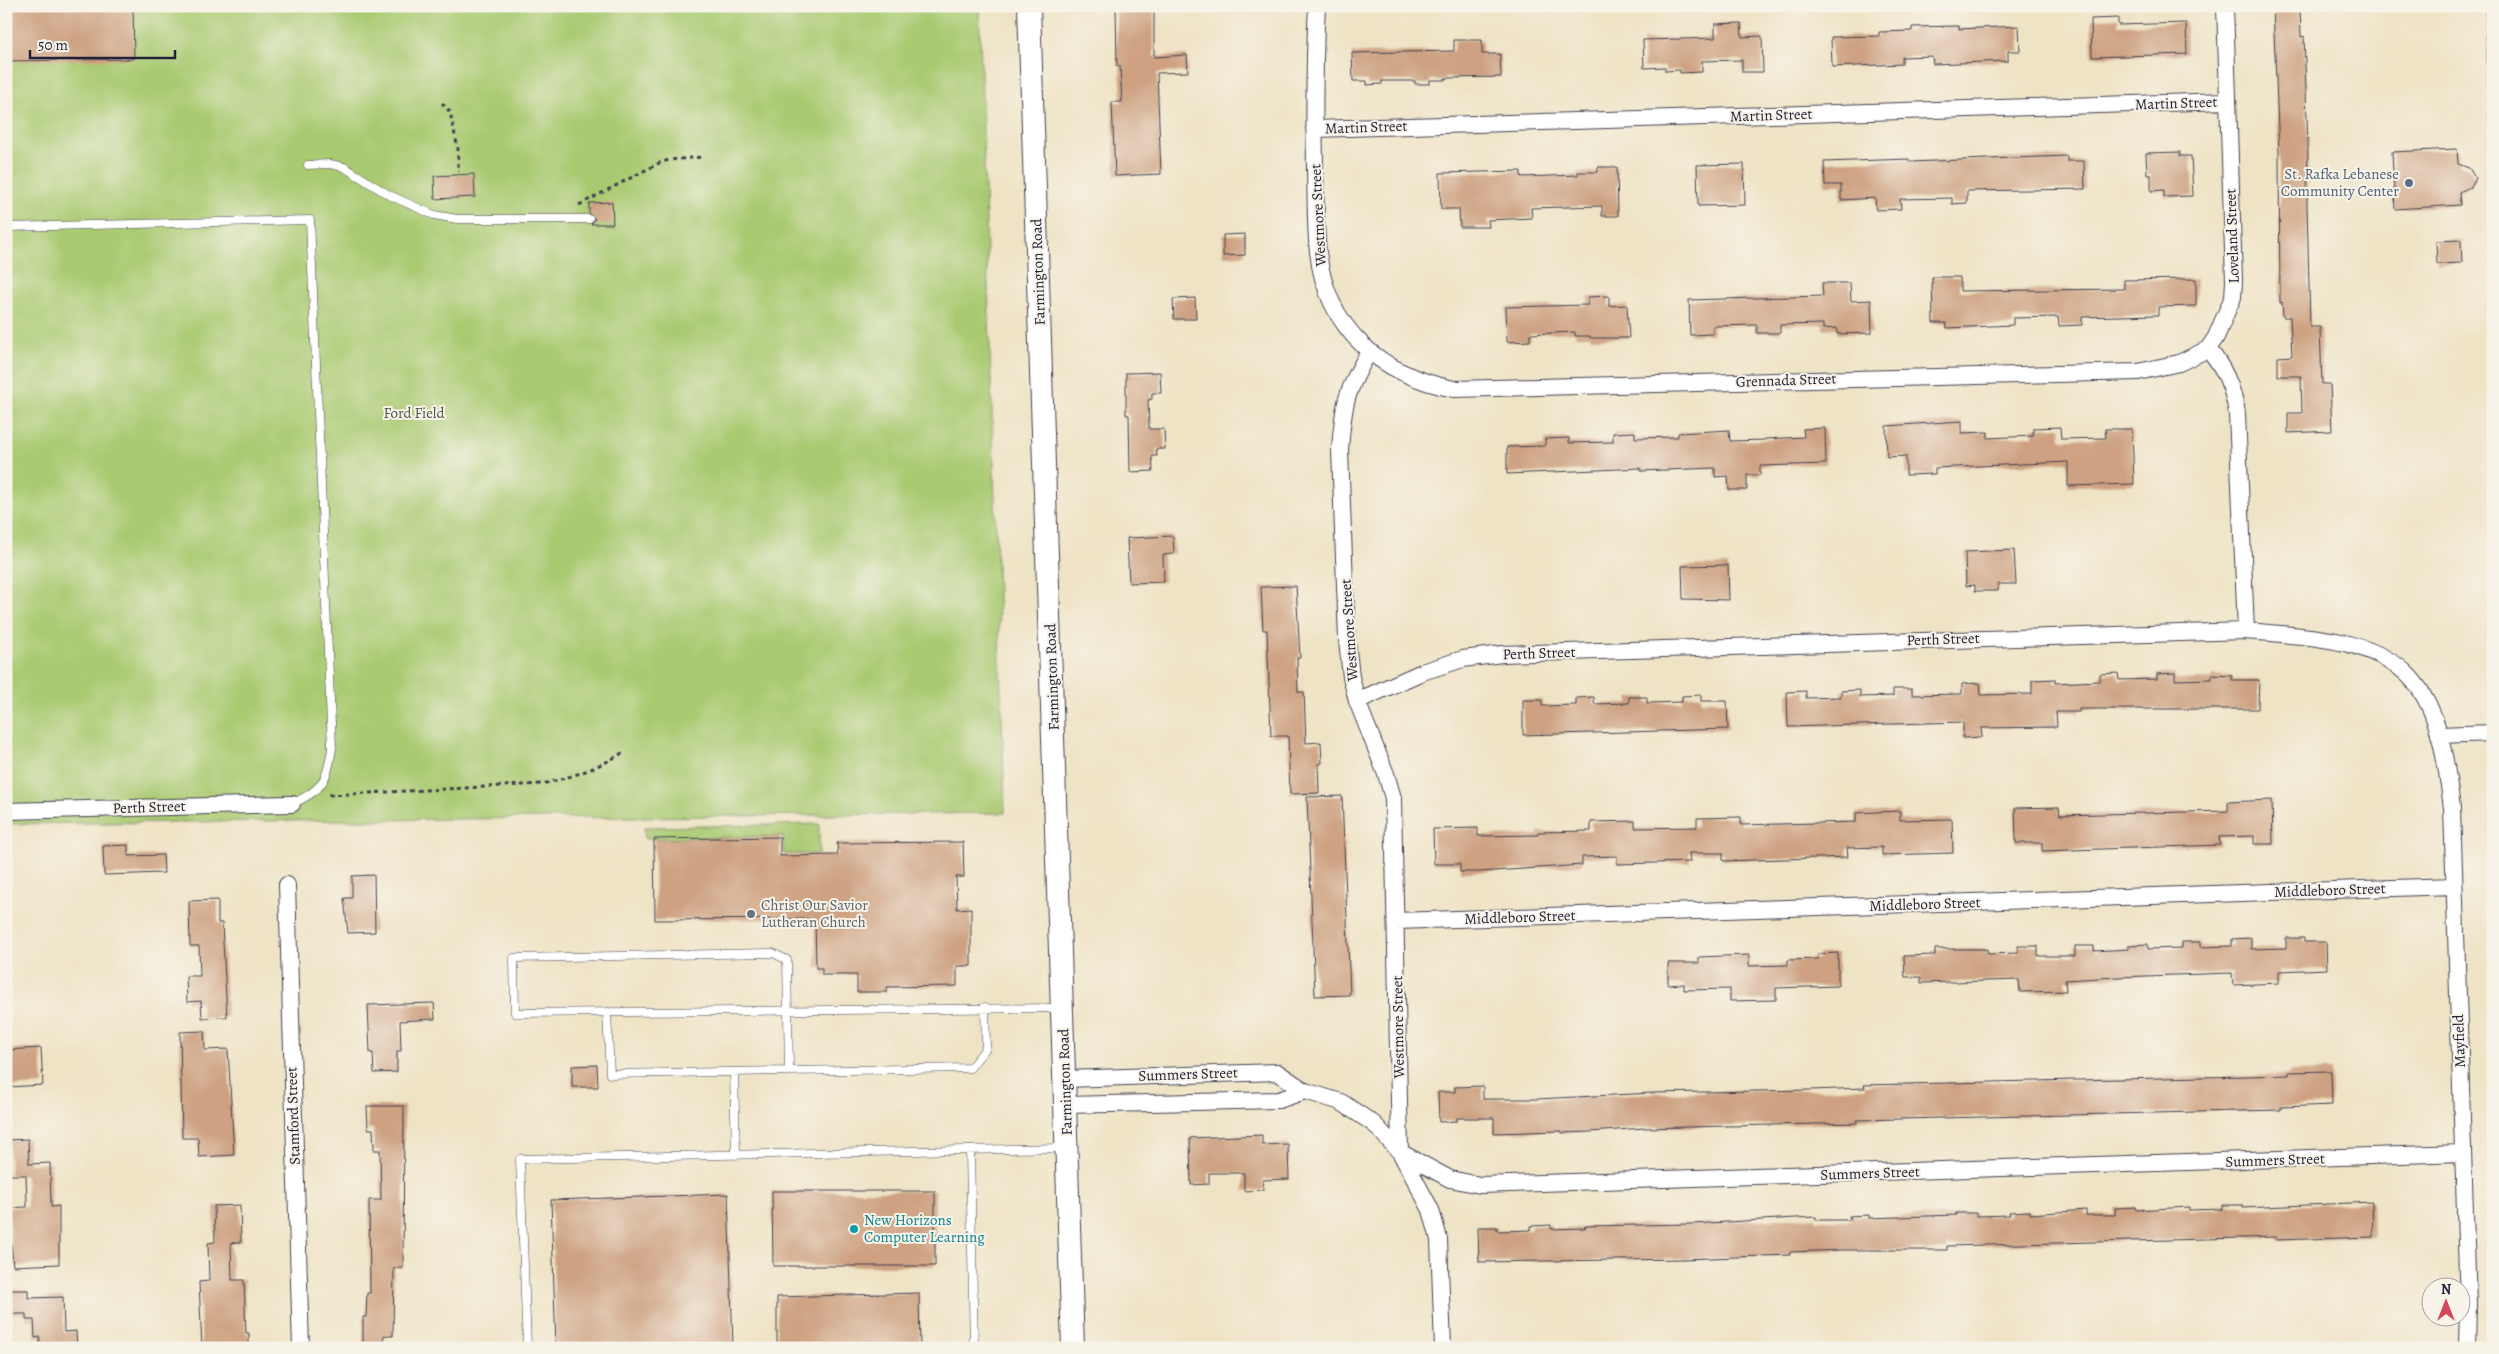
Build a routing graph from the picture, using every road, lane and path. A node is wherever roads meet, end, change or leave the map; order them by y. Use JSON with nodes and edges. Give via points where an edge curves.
{"nodes":[{"id":1,"x":1030,"y":6,"type":"edge"},
{"id":2,"x":1317,"y":6,"type":"edge"},
{"id":3,"x":2224,"y":6,"type":"edge"},
{"id":4,"x":2489,"y":6,"type":"edge"},
{"id":5,"x":2492,"y":77,"type":"edge"},
{"id":6,"x":2228,"y":101,"type":"junction"},
{"id":7,"x":442,"y":103,"type":"dead end"},
{"id":8,"x":2493,"y":124,"type":"edge"},
{"id":9,"x":1314,"y":129,"type":"junction"},
{"id":10,"x":703,"y":157,"type":"dead end"},
{"id":11,"x":308,"y":165,"type":"dead end"},
{"id":12,"x":458,"y":172,"type":"dead end"},
{"id":13,"x":552,"y":219,"type":"junction"},
{"id":14,"x":589,"y":219,"type":"dead end"},
{"id":15,"x":6,"y":227,"type":"edge"},
{"id":16,"x":2208,"y":349,"type":"junction"},
{"id":17,"x":1369,"y":352,"type":"junction"},
{"id":18,"x":2246,"y":631,"type":"junction"},
{"id":19,"x":1357,"y":701,"type":"junction"},
{"id":20,"x":2493,"y":733,"type":"edge"},
{"id":21,"x":2439,"y":735,"type":"junction"},
{"id":22,"x":624,"y":752,"type":"dead end"},
{"id":23,"x":314,"y":793,"type":"junction"},
{"id":24,"x":292,"y":804,"type":"joint"},
{"id":25,"x":6,"y":811,"type":"edge"},
{"id":26,"x":287,"y":885,"type":"dead end"},
{"id":27,"x":2454,"y":886,"type":"junction"},
{"id":28,"x":1396,"y":921,"type":"junction"},
{"id":29,"x":985,"y":1008,"type":"junction"},
{"id":30,"x":1062,"y":1008,"type":"junction"},
{"id":31,"x":789,"y":1010,"type":"junction"},
{"id":32,"x":607,"y":1012,"type":"junction"},
{"id":33,"x":789,"y":1071,"type":"junction"},
{"id":34,"x":734,"y":1072,"type":"junction"},
{"id":35,"x":1065,"y":1079,"type":"junction"},
{"id":36,"x":1305,"y":1091,"type":"junction"},
{"id":37,"x":1066,"y":1105,"type":"junction"},
{"id":38,"x":1067,"y":1148,"type":"junction"},
{"id":39,"x":970,"y":1151,"type":"junction"},
{"id":40,"x":1400,"y":1152,"type":"junction"},
{"id":41,"x":2462,"y":1153,"type":"junction"},
{"id":42,"x":736,"y":1155,"type":"junction"},
{"id":43,"x":301,"y":1348,"type":"edge"},
{"id":44,"x":527,"y":1348,"type":"edge"},
{"id":45,"x":974,"y":1348,"type":"edge"},
{"id":46,"x":1073,"y":1348,"type":"edge"},
{"id":47,"x":1443,"y":1348,"type":"edge"},
{"id":48,"x":2468,"y":1348,"type":"edge"}],
"edges":[{"from":1,"to":30,"type":"main road","name":"Farmington Road"},
{"from":2,"to":9,"type":"street","name":"Westmore Street"},
{"from":3,"to":6,"type":"street","name":"Loveland Street"},
{"from":4,"to":5,"type":"lane"},
{"from":5,"to":8,"type":"lane"},
{"from":6,"to":9,"type":"street","name":"Martin Street"},
{"from":6,"to":16,"type":"street","name":"Loveland Street","via":[[2233,297]]},
{"from":7,"to":12,"type":"path","via":[[450,112],[458,149]]},
{"from":9,"to":17,"type":"street","name":"Westmore Street","via":[[1321,273],[1340,317]]},
{"from":10,"to":13,"type":"path","via":[[659,163]]},
{"from":11,"to":13,"type":"lane","via":[[344,167],[388,195],[434,215],[457,220]]},
{"from":13,"to":14,"type":"lane"},
{"from":15,"to":23,"type":"lane","via":[[310,220],[332,748],[328,773]]},
{"from":16,"to":17,"type":"street","name":"Grennada Street","via":[[2179,363],[2138,372],[1478,389],[1431,385],[1388,367]]},
{"from":16,"to":18,"type":"street","via":[[2220,362],[2228,379],[2237,413]]},
{"from":17,"to":19,"type":"street","name":"Westmore Street","via":[[1344,403],[1340,450],[1347,640]]},
{"from":18,"to":19,"type":"street","name":"Perth Street","via":[[1502,654],[1463,659],[1422,672]]},
{"from":18,"to":21,"type":"street","name":"Perth Street","via":[[2347,645],[2391,662],[2420,691]]},
{"from":19,"to":28,"type":"street","name":"Westmore Street","via":[[1393,798]]},
{"from":20,"to":21,"type":"street"},
{"from":21,"to":27,"type":"street","name":"Mayfield","via":[[2452,808]]},
{"from":22,"to":23,"type":"path","via":[[589,770],[542,784]]},
{"from":23,"to":24,"type":"lane"},
{"from":24,"to":25,"type":"street","name":"Perth Street"},
{"from":26,"to":43,"type":"street","name":"Stamford Street"},
{"from":27,"to":28,"type":"street","name":"Middleboro Street"},
{"from":27,"to":41,"type":"street","name":"Mayfield"},
{"from":28,"to":40,"type":"street","name":"Westmore Street"},
{"from":29,"to":30,"type":"lane"},
{"from":29,"to":31,"type":"lane"},
{"from":29,"to":33,"type":"lane","via":[[986,1048],[970,1068]]},
{"from":30,"to":35,"type":"main road","name":"Farmington Road"},
{"from":31,"to":32,"type":"lane"},
{"from":31,"to":32,"type":"lane","via":[[787,960],[773,953],[514,958],[515,1013]]},
{"from":31,"to":33,"type":"lane"},
{"from":32,"to":34,"type":"lane","via":[[610,1074]]},
{"from":33,"to":34,"type":"lane"},
{"from":34,"to":42,"type":"lane"},
{"from":35,"to":36,"type":"street","name":"Summers Street","via":[[1276,1072]]},
{"from":35,"to":37,"type":"main road","name":"Farmington Road"},
{"from":36,"to":37,"type":"street","name":"Summers Street","via":[[1279,1100]]},
{"from":36,"to":40,"type":"street","name":"Summers Street","via":[[1341,1102],[1374,1124]]},
{"from":37,"to":38,"type":"main road","name":"Farmington Road"},
{"from":38,"to":39,"type":"lane"},
{"from":38,"to":46,"type":"main road","name":"Farmington Road"},
{"from":39,"to":42,"type":"lane"},
{"from":39,"to":45,"type":"lane"},
{"from":40,"to":41,"type":"street","name":"Summers Street","via":[[1450,1179],[1480,1185]]},
{"from":40,"to":47,"type":"street","name":"Westmore Street","via":[[1431,1210],[1439,1239]]},
{"from":41,"to":48,"type":"street","name":"Mayfield"},
{"from":42,"to":44,"type":"lane","via":[[520,1159]]}]}
